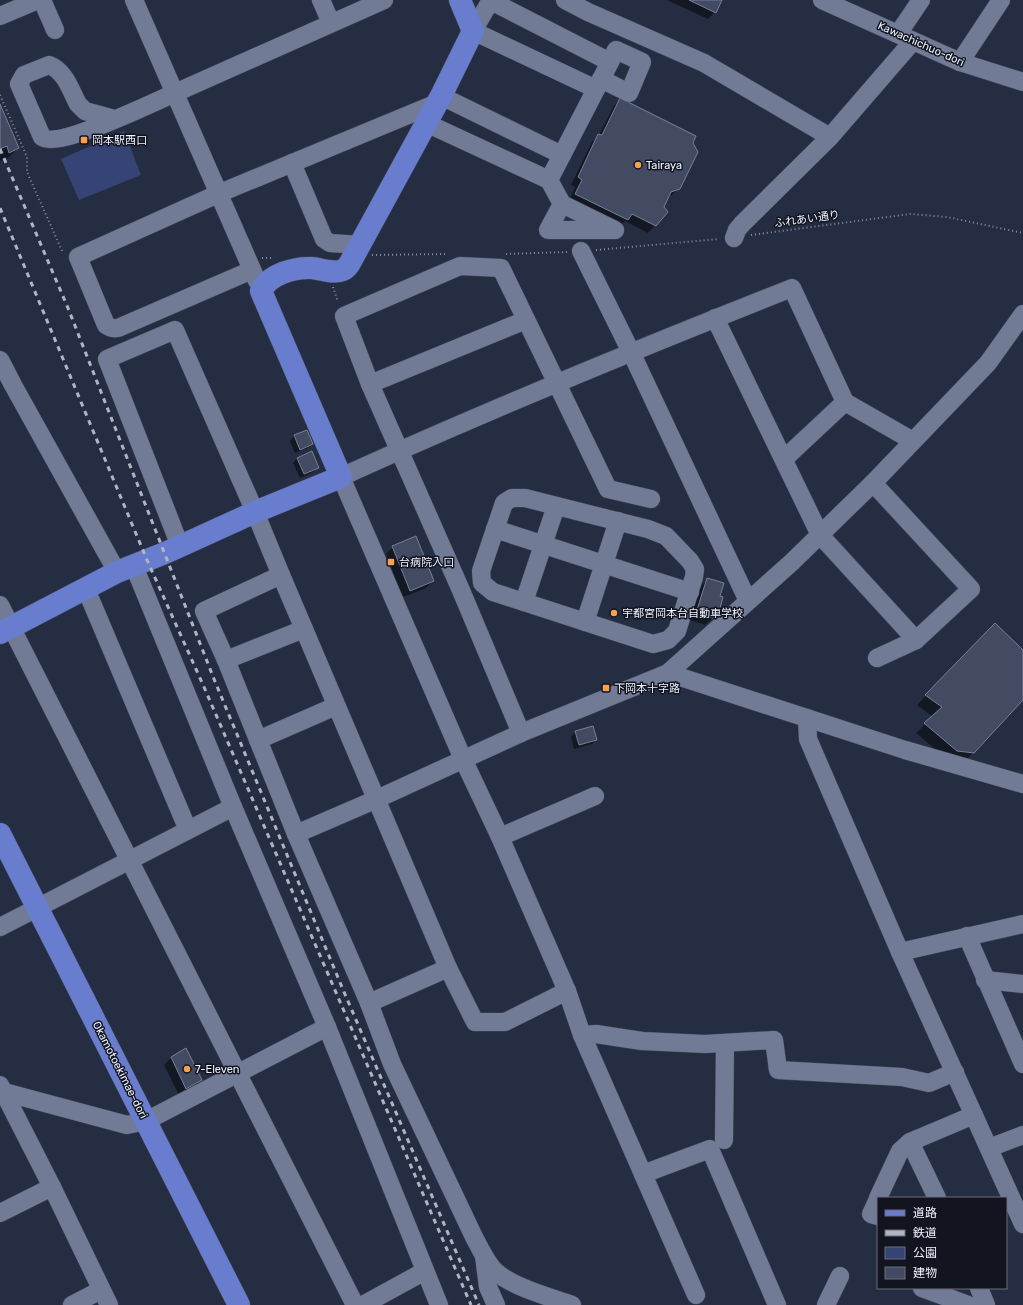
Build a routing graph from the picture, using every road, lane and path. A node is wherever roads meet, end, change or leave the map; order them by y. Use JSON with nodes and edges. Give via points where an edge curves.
{"nodes":[{"id":1,"x":38,"y":0,"type":"edge"},
{"id":2,"x":42,"y":0,"type":"edge"},
{"id":3,"x":134,"y":0,"type":"edge"},
{"id":4,"x":321,"y":0,"type":"edge"},
{"id":5,"x":384,"y":0,"type":"edge"},
{"id":6,"x":460,"y":0,"type":"edge"},
{"id":7,"x":491,"y":0,"type":"edge"},
{"id":8,"x":565,"y":0,"type":"edge"},
{"id":9,"x":921,"y":0,"type":"edge"},
{"id":10,"x":1001,"y":0,"type":"edge"},
{"id":11,"x":827,"y":1,"type":"edge"},
{"id":12,"x":0,"y":16,"type":"edge"},
{"id":13,"x":331,"y":23,"type":"junction"},
{"id":14,"x":55,"y":30,"type":"dead end"},
{"id":15,"x":473,"y":31,"type":"junction"},
{"id":16,"x":905,"y":37,"type":"junction"},
{"id":17,"x":610,"y":62,"type":"junction"},
{"id":18,"x":960,"y":62,"type":"junction"},
{"id":19,"x":1023,"y":82,"type":"edge"},
{"id":20,"x":598,"y":84,"type":"junction"},
{"id":21,"x":175,"y":93,"type":"junction"},
{"id":22,"x":0,"y":95,"type":"edge"},
{"id":23,"x":439,"y":100,"type":"junction"},
{"id":24,"x":114,"y":119,"type":"junction"},
{"id":25,"x":426,"y":123,"type":"junction"},
{"id":26,"x":830,"y":137,"type":"junction"},
{"id":27,"x":562,"y":155,"type":"junction"},
{"id":28,"x":292,"y":164,"type":"junction"},
{"id":29,"x":549,"y":180,"type":"junction"},
{"id":30,"x":220,"y":193,"type":"junction"},
{"id":31,"x":562,"y":204,"type":"dead end"},
{"id":32,"x":1023,"y":233,"type":"edge"},
{"id":33,"x":734,"y":238,"type":"junction"},
{"id":34,"x":361,"y":245,"type":"junction"},
{"id":35,"x":586,"y":251,"type":"joint"},
{"id":36,"x":64,"y":255,"type":"dead end"},
{"id":37,"x":252,"y":270,"type":"junction"},
{"id":38,"x":330,"y":271,"type":"junction"},
{"id":39,"x":261,"y":291,"type":"junction"},
{"id":40,"x":1023,"y":314,"type":"edge"},
{"id":41,"x":344,"y":316,"type":"junction"},
{"id":42,"x":715,"y":318,"type":"junction"},
{"id":43,"x":526,"y":320,"type":"junction"},
{"id":44,"x":631,"y":352,"type":"junction"},
{"id":45,"x":0,"y":360,"type":"edge"},
{"id":46,"x":556,"y":383,"type":"junction"},
{"id":47,"x":370,"y":384,"type":"junction"},
{"id":48,"x":6,"y":388,"type":"edge"},
{"id":49,"x":845,"y":402,"type":"junction"},
{"id":50,"x":913,"y":441,"type":"junction"},
{"id":51,"x":400,"y":450,"type":"junction"},
{"id":52,"x":784,"y":459,"type":"junction"},
{"id":53,"x":341,"y":477,"type":"junction"},
{"id":54,"x":873,"y":483,"type":"junction"},
{"id":55,"x":651,"y":499,"type":"dead end"},
{"id":56,"x":556,"y":506,"type":"junction"},
{"id":57,"x":255,"y":512,"type":"junction"},
{"id":58,"x":618,"y":521,"type":"junction"},
{"id":59,"x":495,"y":529,"type":"junction"},
{"id":60,"x":820,"y":535,"type":"junction"},
{"id":61,"x":543,"y":545,"type":"junction"},
{"id":62,"x":180,"y":546,"type":"junction"},
{"id":63,"x":604,"y":564,"type":"junction"},
{"id":64,"x":126,"y":569,"type":"junction"},
{"id":65,"x":281,"y":576,"type":"junction"},
{"id":66,"x":482,"y":583,"type":"junction"},
{"id":67,"x":460,"y":588,"type":"junction"},
{"id":68,"x":86,"y":589,"type":"junction"},
{"id":69,"x":690,"y":592,"type":"junction"},
{"id":70,"x":748,"y":601,"type":"junction"},
{"id":71,"x":524,"y":602,"type":"junction"},
{"id":72,"x":0,"y":605,"type":"edge"},
{"id":73,"x":585,"y":622,"type":"junction"},
{"id":74,"x":304,"y":629,"type":"junction"},
{"id":75,"x":6,"y":630,"type":"edge"},
{"id":76,"x":916,"y":640,"type":"junction"},
{"id":77,"x":877,"y":658,"type":"dead end"},
{"id":78,"x":226,"y":660,"type":"junction"},
{"id":79,"x":668,"y":673,"type":"junction"},
{"id":80,"x":336,"y":706,"type":"junction"},
{"id":81,"x":807,"y":718,"type":"junction"},
{"id":82,"x":521,"y":733,"type":"junction"},
{"id":83,"x":258,"y":740,"type":"junction"},
{"id":84,"x":462,"y":759,"type":"junction"},
{"id":85,"x":1023,"y":784,"type":"edge"},
{"id":86,"x":595,"y":796,"type":"dead end"},
{"id":87,"x":377,"y":799,"type":"junction"},
{"id":88,"x":233,"y":807,"type":"junction"},
{"id":89,"x":188,"y":830,"type":"junction"},
{"id":90,"x":0,"y":834,"type":"edge"},
{"id":91,"x":296,"y":834,"type":"junction"},
{"id":92,"x":500,"y":837,"type":"junction"},
{"id":93,"x":128,"y":860,"type":"junction"},
{"id":94,"x":38,"y":908,"type":"junction"},
{"id":95,"x":1023,"y":924,"type":"edge"},
{"id":96,"x":0,"y":927,"type":"edge"},
{"id":97,"x":966,"y":936,"type":"junction"},
{"id":98,"x":900,"y":952,"type":"junction"},
{"id":99,"x":448,"y":968,"type":"junction"},
{"id":100,"x":985,"y":980,"type":"junction"},
{"id":101,"x":1023,"y":984,"type":"edge"},
{"id":102,"x":567,"y":991,"type":"junction"},
{"id":103,"x":369,"y":1003,"type":"junction"},
{"id":104,"x":327,"y":1027,"type":"junction"},
{"id":105,"x":582,"y":1035,"type":"junction"},
{"id":106,"x":725,"y":1043,"type":"junction"},
{"id":107,"x":1023,"y":1064,"type":"edge"},
{"id":108,"x":955,"y":1072,"type":"junction"},
{"id":109,"x":238,"y":1074,"type":"junction"},
{"id":110,"x":1,"y":1091,"type":"edge"},
{"id":111,"x":974,"y":1115,"type":"junction"},
{"id":112,"x":146,"y":1121,"type":"junction"},
{"id":113,"x":1023,"y":1135,"type":"edge"},
{"id":114,"x":724,"y":1140,"type":"dead end"},
{"id":115,"x":910,"y":1142,"type":"junction"},
{"id":116,"x":988,"y":1148,"type":"junction"},
{"id":117,"x":643,"y":1174,"type":"junction"},
{"id":118,"x":52,"y":1187,"type":"junction"},
{"id":119,"x":878,"y":1197,"type":"edge"},
{"id":120,"x":937,"y":1197,"type":"edge"},
{"id":121,"x":877,"y":1200,"type":"edge"},
{"id":122,"x":0,"y":1212,"type":"edge"},
{"id":123,"x":877,"y":1216,"type":"edge"},
{"id":124,"x":1023,"y":1224,"type":"edge"},
{"id":125,"x":484,"y":1256,"type":"junction"},
{"id":126,"x":425,"y":1271,"type":"junction"},
{"id":127,"x":840,"y":1276,"type":"dead end"},
{"id":128,"x":925,"y":1289,"type":"edge"},
{"id":129,"x":978,"y":1289,"type":"edge"},
{"id":130,"x":696,"y":1295,"type":"dead end"},
{"id":131,"x":105,"y":1298,"type":"edge"},
{"id":132,"x":72,"y":1305,"type":"edge"},
{"id":133,"x":239,"y":1305,"type":"edge"},
{"id":134,"x":355,"y":1305,"type":"edge"},
{"id":135,"x":363,"y":1305,"type":"edge"},
{"id":136,"x":439,"y":1305,"type":"edge"},
{"id":137,"x":496,"y":1305,"type":"edge"},
{"id":138,"x":572,"y":1305,"type":"edge"},
{"id":139,"x":777,"y":1305,"type":"edge"},
{"id":140,"x":826,"y":1305,"type":"edge"},
{"id":141,"x":968,"y":1305,"type":"edge"},
{"id":142,"x":986,"y":1305,"type":"edge"}],
"edges":[{"from":1,"to":12,"type":"street"},
{"from":2,"to":14,"type":"street"},
{"from":3,"to":21,"type":"street"},
{"from":4,"to":13,"type":"street"},
{"from":5,"to":13,"type":"street"},
{"from":6,"to":15,"type":"main road"},
{"from":7,"to":15,"type":"street"},
{"from":7,"to":17,"type":"street"},
{"from":8,"to":26,"type":"street","via":[[704,63]]},
{"from":9,"to":16,"type":"street"},
{"from":10,"to":18,"type":"street"},
{"from":11,"to":16,"type":"street","name":"Kawachichuo-dori"},
{"from":13,"to":21,"type":"street"},
{"from":15,"to":20,"type":"street"},
{"from":15,"to":23,"type":"main road"},
{"from":16,"to":18,"type":"street","name":"Kawachichuo-dori"},
{"from":16,"to":26,"type":"street"},
{"from":17,"to":20,"type":"street"},
{"from":17,"to":20,"type":"street","via":[[616,50],[642,62],[629,93]]},
{"from":18,"to":19,"type":"street","name":"Kawachichuo-dori"},
{"from":20,"to":27,"type":"street"},
{"from":21,"to":24,"type":"street"},
{"from":21,"to":30,"type":"street"},
{"from":22,"to":36,"type":"path","via":[[27,157],[27,172]]},
{"from":23,"to":25,"type":"main road"},
{"from":23,"to":27,"type":"street"},
{"from":23,"to":28,"type":"street"},
{"from":24,"to":24,"type":"street","via":[[81,133],[45,139],[19,84],[24,75],[49,65],[57,68],[64,76],[81,108]]},
{"from":25,"to":29,"type":"street"},
{"from":25,"to":34,"type":"main road"},
{"from":26,"to":33,"type":"street","via":[[742,224]]},
{"from":27,"to":29,"type":"street"},
{"from":28,"to":30,"type":"street"},
{"from":28,"to":34,"type":"street","via":[[324,239],[330,243]]},
{"from":29,"to":31,"type":"street"},
{"from":30,"to":37,"type":"street"},
{"from":30,"to":37,"type":"street","via":[[78,256],[106,325],[109,328],[118,328]]},
{"from":32,"to":33,"type":"path","name":"ふれあい通り","via":[[947,217],[910,214]]},
{"from":33,"to":35,"type":"path","name":"ふれあい通り"},
{"from":34,"to":38,"type":"main road","via":[[348,267]]},
{"from":35,"to":44,"type":"street"},
{"from":37,"to":39,"type":"street"},
{"from":38,"to":39,"type":"main road","via":[[311,268],[291,271],[272,278]]},
{"from":38,"to":41,"type":"path","via":[[334,292]]},
{"from":39,"to":53,"type":"main road"},
{"from":40,"to":50,"type":"street","via":[[988,363]]},
{"from":41,"to":43,"type":"street","via":[[460,266],[501,268]]},
{"from":41,"to":47,"type":"street"},
{"from":42,"to":44,"type":"street"},
{"from":42,"to":49,"type":"street","via":[[792,288]]},
{"from":42,"to":52,"type":"street"},
{"from":43,"to":46,"type":"street"},
{"from":43,"to":47,"type":"street"},
{"from":44,"to":46,"type":"street"},
{"from":44,"to":70,"type":"street"},
{"from":45,"to":48,"type":"street"},
{"from":46,"to":51,"type":"street"},
{"from":46,"to":55,"type":"street","via":[[608,489]]},
{"from":47,"to":51,"type":"street"},
{"from":48,"to":64,"type":"street"},
{"from":49,"to":50,"type":"street"},
{"from":49,"to":52,"type":"street"},
{"from":50,"to":54,"type":"street"},
{"from":51,"to":53,"type":"street"},
{"from":51,"to":67,"type":"street"},
{"from":52,"to":60,"type":"street"},
{"from":53,"to":57,"type":"main road"},
{"from":53,"to":84,"type":"street"},
{"from":54,"to":60,"type":"street"},
{"from":54,"to":76,"type":"street","via":[[971,589]]},
{"from":56,"to":58,"type":"street"},
{"from":56,"to":59,"type":"street","via":[[525,498],[512,498],[504,503]]},
{"from":56,"to":61,"type":"street"},
{"from":57,"to":62,"type":"main road"},
{"from":57,"to":62,"type":"street","via":[[175,330],[107,359]]},
{"from":57,"to":65,"type":"street"},
{"from":58,"to":63,"type":"street"},
{"from":58,"to":69,"type":"street","via":[[666,536],[695,568]]},
{"from":59,"to":61,"type":"street"},
{"from":59,"to":66,"type":"street","via":[[481,571]]},
{"from":60,"to":70,"type":"street"},
{"from":60,"to":76,"type":"street"},
{"from":61,"to":63,"type":"street"},
{"from":61,"to":71,"type":"street"},
{"from":62,"to":64,"type":"main road"},
{"from":63,"to":69,"type":"street"},
{"from":63,"to":73,"type":"street"},
{"from":64,"to":68,"type":"main road"},
{"from":64,"to":88,"type":"street"},
{"from":65,"to":74,"type":"street"},
{"from":65,"to":78,"type":"street","via":[[204,611]]},
{"from":66,"to":67,"type":"street","via":[[473,582]]},
{"from":66,"to":71,"type":"street","via":[[493,592]]},
{"from":67,"to":82,"type":"street"},
{"from":68,"to":75,"type":"main road"},
{"from":68,"to":89,"type":"street"},
{"from":69,"to":73,"type":"street","via":[[678,631],[668,640],[654,644]]},
{"from":70,"to":79,"type":"street"},
{"from":71,"to":73,"type":"street"},
{"from":72,"to":75,"type":"street"},
{"from":74,"to":78,"type":"street"},
{"from":74,"to":80,"type":"street"},
{"from":75,"to":93,"type":"street"},
{"from":76,"to":77,"type":"street"},
{"from":78,"to":83,"type":"street"},
{"from":79,"to":81,"type":"street"},
{"from":79,"to":82,"type":"street"},
{"from":80,"to":83,"type":"street"},
{"from":80,"to":87,"type":"street"},
{"from":81,"to":85,"type":"street"},
{"from":81,"to":98,"type":"street","via":[[808,738]]},
{"from":82,"to":84,"type":"street"},
{"from":83,"to":91,"type":"street"},
{"from":84,"to":87,"type":"street"},
{"from":84,"to":92,"type":"street"},
{"from":86,"to":92,"type":"street"},
{"from":87,"to":91,"type":"street"},
{"from":87,"to":99,"type":"street"},
{"from":88,"to":89,"type":"street"},
{"from":88,"to":104,"type":"street"},
{"from":89,"to":93,"type":"street"},
{"from":90,"to":94,"type":"main road","name":"Okamotoekimae-dori"},
{"from":91,"to":103,"type":"street"},
{"from":92,"to":102,"type":"street"},
{"from":93,"to":94,"type":"street"},
{"from":93,"to":109,"type":"street"},
{"from":94,"to":96,"type":"street"},
{"from":94,"to":112,"type":"main road","name":"Okamotoekimae-dori"},
{"from":95,"to":97,"type":"street"},
{"from":97,"to":98,"type":"street"},
{"from":97,"to":100,"type":"street"},
{"from":98,"to":108,"type":"street"},
{"from":99,"to":102,"type":"street","via":[[475,1022],[505,1022]]},
{"from":99,"to":103,"type":"street"},
{"from":100,"to":101,"type":"street"},
{"from":100,"to":107,"type":"street"},
{"from":102,"to":105,"type":"street"},
{"from":103,"to":125,"type":"street","via":[[392,1064]]},
{"from":104,"to":109,"type":"street"},
{"from":104,"to":126,"type":"street"},
{"from":105,"to":106,"type":"street","via":[[596,1034],[642,1041]]},
{"from":105,"to":117,"type":"street"},
{"from":106,"to":108,"type":"street","via":[[774,1040],[778,1070],[902,1077],[929,1083]]},
{"from":106,"to":114,"type":"street"},
{"from":108,"to":111,"type":"street"},
{"from":109,"to":112,"type":"street"},
{"from":109,"to":134,"type":"street"},
{"from":110,"to":112,"type":"street","via":[[127,1125]]},
{"from":110,"to":118,"type":"street"},
{"from":111,"to":115,"type":"street"},
{"from":111,"to":116,"type":"street"},
{"from":112,"to":133,"type":"main road","name":"Okamotoekimae-dori"},
{"from":113,"to":116,"type":"street"},
{"from":115,"to":119,"type":"street","via":[[900,1151]]},
{"from":115,"to":120,"type":"street"},
{"from":116,"to":124,"type":"street"},
{"from":117,"to":130,"type":"street"},
{"from":117,"to":139,"type":"street","via":[[710,1149]]},
{"from":118,"to":122,"type":"street"},
{"from":118,"to":131,"type":"street"},
{"from":121,"to":123,"type":"street","via":[[871,1214]]},
{"from":125,"to":137,"type":"street","via":[[488,1287]]},
{"from":125,"to":138,"type":"street","via":[[495,1271],[511,1282]]},
{"from":126,"to":135,"type":"street"},
{"from":126,"to":136,"type":"street"},
{"from":127,"to":140,"type":"street"},
{"from":128,"to":141,"type":"street"},
{"from":129,"to":142,"type":"street"},
{"from":131,"to":132,"type":"street"}]}
